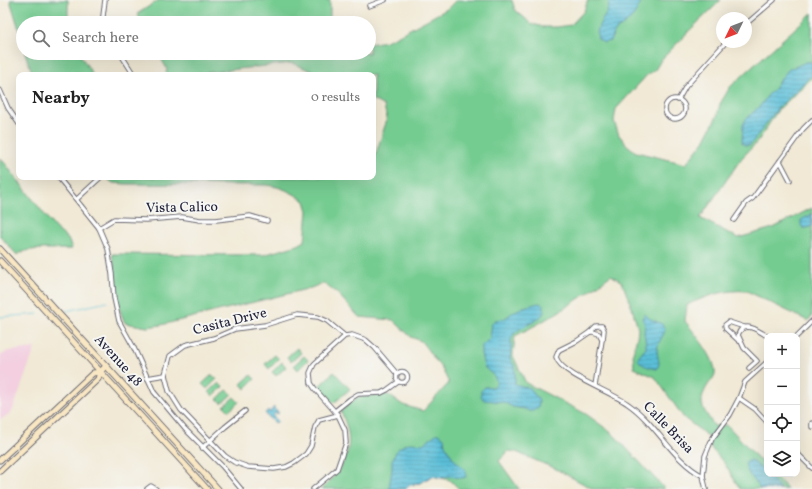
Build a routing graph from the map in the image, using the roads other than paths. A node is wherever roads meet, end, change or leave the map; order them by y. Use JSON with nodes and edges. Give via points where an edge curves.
{"nodes":[{"id":1,"x":105,"y":0,"type":"edge"},
{"id":2,"x":385,"y":0,"type":"edge"},
{"id":3,"x":774,"y":0,"type":"edge"},
{"id":4,"x":369,"y":6,"type":"dead end"},
{"id":5,"x":103,"y":16,"type":"edge"},
{"id":6,"x":752,"y":19,"type":"edge"},
{"id":7,"x":721,"y":48,"type":"edge"},
{"id":8,"x":124,"y":60,"type":"edge"},
{"id":9,"x":132,"y":72,"type":"edge"},
{"id":10,"x":0,"y":90,"type":"edge"},
{"id":11,"x":678,"y":100,"type":"junction"},
{"id":12,"x":16,"y":120,"type":"edge"},
{"id":13,"x":812,"y":120,"type":"edge"},
{"id":14,"x":780,"y":161,"type":"junction"},
{"id":15,"x":61,"y":180,"type":"edge"},
{"id":16,"x":98,"y":180,"type":"edge"},
{"id":17,"x":790,"y":180,"type":"dead end"},
{"id":18,"x":77,"y":199,"type":"junction"},
{"id":19,"x":267,"y":220,"type":"dead end"},
{"id":20,"x":734,"y":220,"type":"dead end"},
{"id":21,"x":99,"y":228,"type":"junction"},
{"id":22,"x":0,"y":249,"type":"edge"},
{"id":23,"x":0,"y":261,"type":"edge"},
{"id":24,"x":812,"y":321,"type":"edge"},
{"id":25,"x":744,"y":327,"type":"junction"},
{"id":26,"x":590,"y":332,"type":"junction"},
{"id":27,"x":800,"y":333,"type":"edge"},
{"id":28,"x":764,"y":334,"type":"edge"},
{"id":29,"x":345,"y":336,"type":"junction"},
{"id":30,"x":602,"y":340,"type":"junction"},
{"id":31,"x":741,"y":343,"type":"junction"},
{"id":32,"x":764,"y":365,"type":"edge"},
{"id":33,"x":106,"y":366,"type":"junction"},
{"id":34,"x":749,"y":368,"type":"dead end"},
{"id":35,"x":100,"y":372,"type":"junction"},
{"id":36,"x":397,"y":374,"type":"junction"},
{"id":37,"x":165,"y":375,"type":"junction"},
{"id":38,"x":147,"y":378,"type":"junction"},
{"id":39,"x":398,"y":382,"type":"junction"},
{"id":40,"x":595,"y":386,"type":"junction"},
{"id":41,"x":739,"y":398,"type":"junction"},
{"id":42,"x":245,"y":411,"type":"dead end"},
{"id":43,"x":50,"y":413,"type":"junction"},
{"id":44,"x":336,"y":413,"type":"junction"},
{"id":45,"x":764,"y":419,"type":"edge"},
{"id":46,"x":39,"y":434,"type":"junction"},
{"id":47,"x":22,"y":439,"type":"junction"},
{"id":48,"x":210,"y":441,"type":"junction"},
{"id":49,"x":202,"y":448,"type":"junction"},
{"id":50,"x":800,"y":456,"type":"edge"},
{"id":51,"x":12,"y":459,"type":"junction"},
{"id":52,"x":0,"y":460,"type":"edge"},
{"id":53,"x":812,"y":468,"type":"edge"},
{"id":54,"x":0,"y":471,"type":"edge"},
{"id":55,"x":703,"y":476,"type":"junction"},
{"id":56,"x":218,"y":488,"type":"edge"},
{"id":57,"x":147,"y":489,"type":"edge"},
{"id":58,"x":156,"y":489,"type":"edge"},
{"id":59,"x":207,"y":489,"type":"edge"},
{"id":60,"x":241,"y":489,"type":"edge"},
{"id":61,"x":313,"y":489,"type":"edge"},
{"id":62,"x":706,"y":489,"type":"edge"}],
"edges":[{"from":1,"to":5,"type":"street"},
{"from":2,"to":4,"type":"street"},
{"from":3,"to":6,"type":"street"},
{"from":7,"to":11,"type":"street","via":[[686,86]]},
{"from":8,"to":9,"type":"street"},
{"from":10,"to":12,"type":"street"},
{"from":11,"to":11,"type":"street","via":[[671,100],[666,105],[666,113],[671,118],[679,118],[684,112],[684,106]]},
{"from":13,"to":14,"type":"street"},
{"from":14,"to":17,"type":"street"},
{"from":14,"to":20,"type":"street"},
{"from":15,"to":18,"type":"street"},
{"from":16,"to":18,"type":"street"},
{"from":18,"to":21,"type":"street"},
{"from":19,"to":21,"type":"street","name":"Vista Calico","via":[[250,216],[216,220],[182,217],[114,219]]},
{"from":21,"to":38,"type":"street","via":[[108,249],[119,321]]},
{"from":22,"to":33,"type":"main road","name":"Avenue 48"},
{"from":23,"to":35,"type":"main road","name":"Avenue 48"},
{"from":24,"to":27,"type":"street"},
{"from":25,"to":28,"type":"street","via":[[754,328]]},
{"from":25,"to":31,"type":"street","via":[[738,335]]},
{"from":25,"to":31,"type":"street","via":[[729,322],[725,325]]},
{"from":26,"to":30,"type":"street","via":[[599,334]]},
{"from":26,"to":30,"type":"street","via":[[598,325],[602,326]]},
{"from":26,"to":40,"type":"street","name":"Calle Brisa","via":[[559,350],[556,357],[565,369]]},
{"from":29,"to":36,"type":"street","via":[[358,336],[366,340]]},
{"from":29,"to":37,"type":"street","name":"Casita Drive","via":[[318,317],[297,315],[265,325],[234,329],[214,338],[185,345],[170,356]]},
{"from":29,"to":44,"type":"street","via":[[322,356],[310,373],[313,386]]},
{"from":30,"to":40,"type":"street"},
{"from":31,"to":34,"type":"street","via":[[757,361]]},
{"from":32,"to":41,"type":"street","via":[[745,382]]},
{"from":33,"to":35,"type":"main road"},
{"from":33,"to":56,"type":"main road","name":"Avenue 48"},
{"from":35,"to":43,"type":"main road","via":[[93,372]]},
{"from":35,"to":46,"type":"main road","via":[[98,379]]},
{"from":35,"to":59,"type":"main road","name":"Avenue 48"},
{"from":36,"to":39,"type":"street"},
{"from":36,"to":39,"type":"street","via":[[404,372],[407,376],[404,382]]},
{"from":37,"to":38,"type":"street"},
{"from":37,"to":48,"type":"street","via":[[169,391],[181,410]]},
{"from":38,"to":49,"type":"street","via":[[160,400]]},
{"from":39,"to":44,"type":"street","via":[[381,393],[358,394]]},
{"from":40,"to":55,"type":"street","name":"Calle Brisa","via":[[614,395],[644,417],[677,455]]},
{"from":41,"to":45,"type":"street"},
{"from":41,"to":55,"type":"street","via":[[704,456]]},
{"from":42,"to":48,"type":"street"},
{"from":43,"to":46,"type":"main road","via":[[50,418]]},
{"from":43,"to":47,"type":"main road"},
{"from":44,"to":48,"type":"street","via":[[319,420],[308,451],[298,461],[286,467],[264,469],[242,466],[225,456]]},
{"from":44,"to":61,"type":"street","via":[[345,430],[346,443],[337,469]]},
{"from":46,"to":51,"type":"main road"},
{"from":47,"to":51,"type":"main road","via":[[11,454]]},
{"from":47,"to":52,"type":"main road"},
{"from":48,"to":49,"type":"street"},
{"from":49,"to":60,"type":"street","via":[[222,466]]},
{"from":50,"to":53,"type":"street"},
{"from":51,"to":54,"type":"main road"},
{"from":55,"to":62,"type":"street"},
{"from":57,"to":58,"type":"street","via":[[151,486]]}]}
